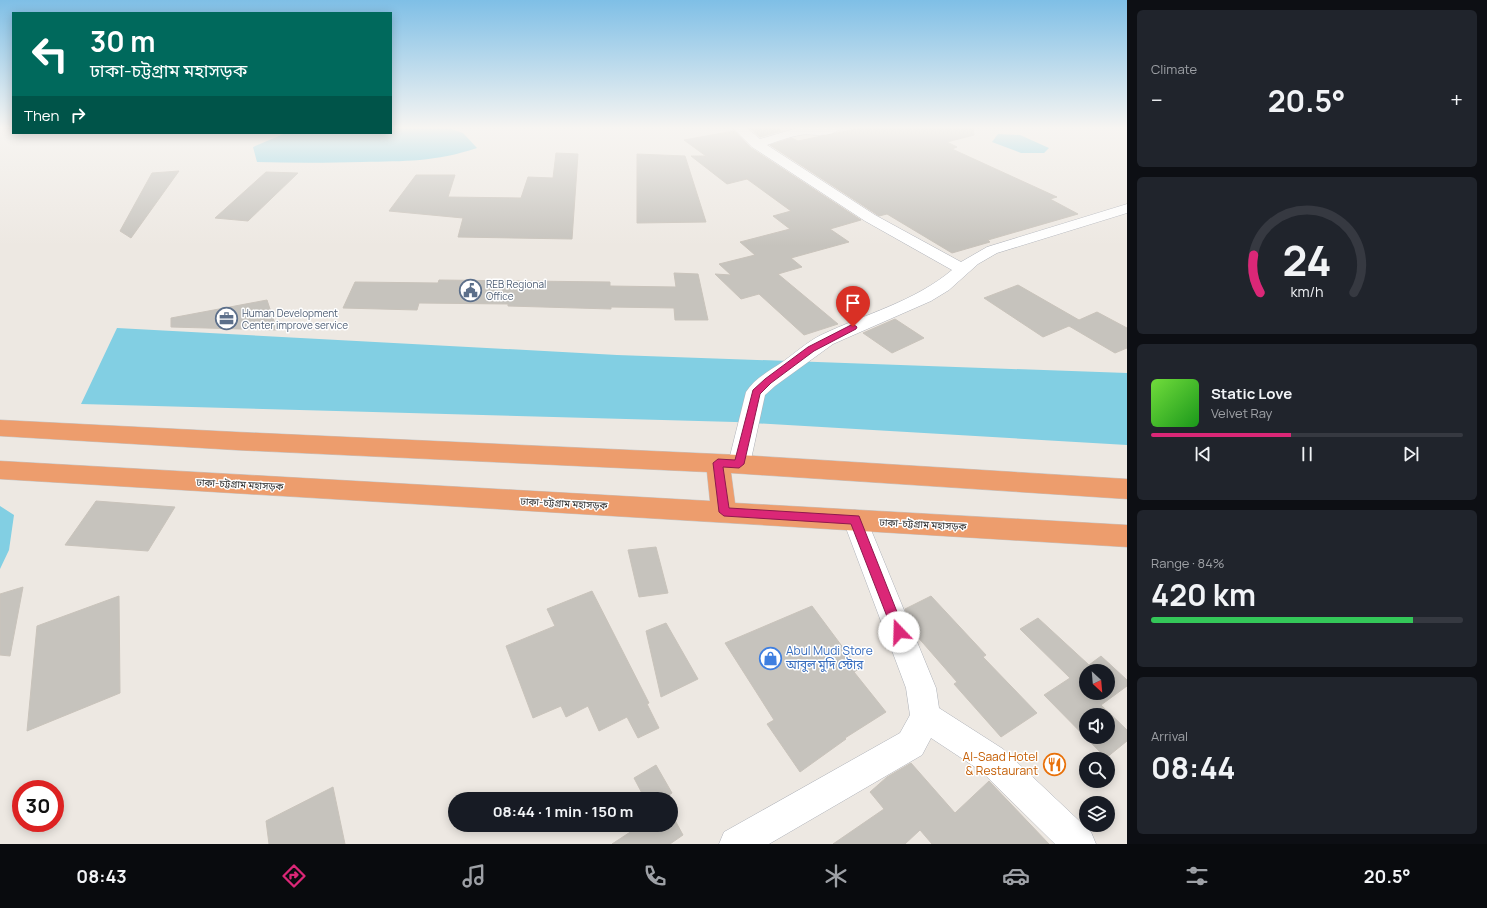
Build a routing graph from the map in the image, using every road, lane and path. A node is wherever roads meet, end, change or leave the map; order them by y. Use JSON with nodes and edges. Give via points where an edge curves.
{"nodes":[{"id":1,"x":792,"y":167,"type":"edge"},
{"id":2,"x":1127,"y":208,"type":"edge"},
{"id":3,"x":962,"y":269,"type":"junction"},
{"id":4,"x":0,"y":428,"type":"edge"},
{"id":5,"x":728,"y":464,"type":"junction"},
{"id":6,"x":0,"y":470,"type":"edge"},
{"id":7,"x":1127,"y":489,"type":"edge"},
{"id":8,"x":724,"y":512,"type":"junction"},
{"id":9,"x":855,"y":520,"type":"junction"},
{"id":10,"x":1127,"y":536,"type":"edge"},
{"id":11,"x":926,"y":717,"type":"junction"},
{"id":12,"x":736,"y":844,"type":"edge"},
{"id":13,"x":1079,"y":844,"type":"edge"}],
"edges":[{"from":1,"to":3,"type":"street","via":[[891,232]]},
{"from":2,"to":3,"type":"street","via":[[992,250]]},
{"from":3,"to":5,"type":"street","via":[[943,286],[924,296],[826,340],[768,381],[756,392]]},
{"from":4,"to":5,"type":"highway"},
{"from":5,"to":7,"type":"highway"},
{"from":5,"to":8,"type":"highway"},
{"from":6,"to":8,"type":"highway","name":"ঢাকা-চট্টগ্রাম মহাসড়ক"},
{"from":8,"to":9,"type":"highway","name":"ঢাকা-চট্টগ্রাম মহাসড়ক"},
{"from":9,"to":10,"type":"highway","name":"ঢাকা-চট্টগ্রাম মহাসড়ক"},
{"from":9,"to":11,"type":"street","via":[[921,688]]},
{"from":11,"to":12,"type":"street","via":[[911,744]]},
{"from":11,"to":13,"type":"street","via":[[992,760]]}]}
